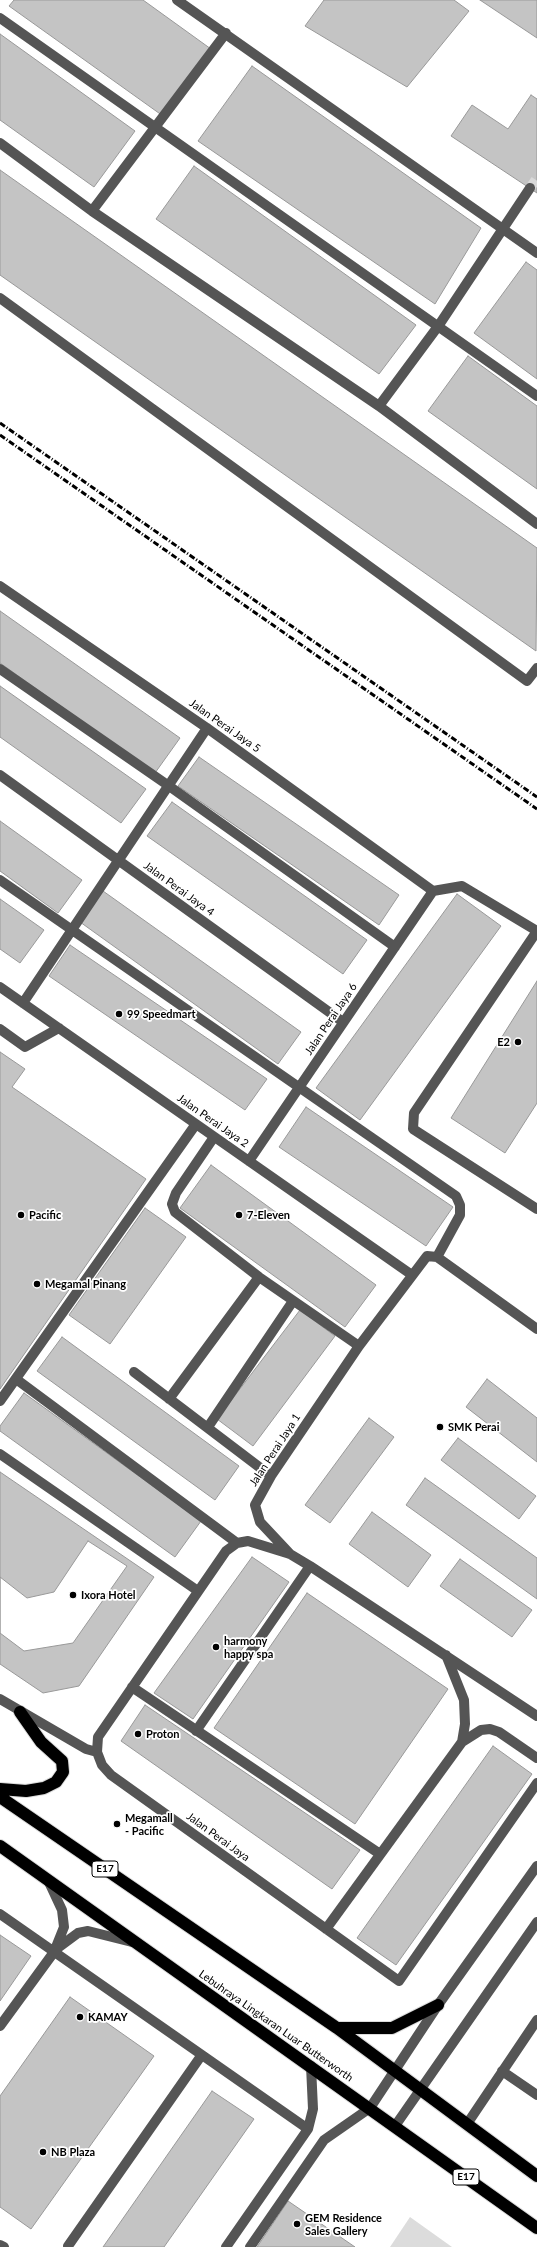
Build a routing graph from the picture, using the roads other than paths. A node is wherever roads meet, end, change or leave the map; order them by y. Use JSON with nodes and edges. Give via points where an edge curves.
{"nodes":[{"id":1,"x":177,"y":0,"type":"edge"},
{"id":2,"x":0,"y":18,"type":"edge"},
{"id":3,"x":226,"y":33,"type":"junction"},
{"id":4,"x":155,"y":128,"type":"junction"},
{"id":5,"x":0,"y":143,"type":"edge"},
{"id":6,"x":530,"y":188,"type":"tunnel mouth"},
{"id":7,"x":92,"y":211,"type":"junction"},
{"id":8,"x":502,"y":229,"type":"junction"},
{"id":9,"x":537,"y":253,"type":"edge"},
{"id":10,"x":0,"y":298,"type":"edge"},
{"id":11,"x":439,"y":325,"type":"junction"},
{"id":12,"x":537,"y":396,"type":"edge"},
{"id":13,"x":379,"y":406,"type":"junction"},
{"id":14,"x":537,"y":524,"type":"edge"},
{"id":15,"x":0,"y":586,"type":"edge"},
{"id":16,"x":537,"y":668,"type":"edge"},
{"id":17,"x":0,"y":669,"type":"edge"},
{"id":18,"x":532,"y":682,"type":"edge"},
{"id":19,"x":207,"y":728,"type":"junction"},
{"id":20,"x":0,"y":776,"type":"edge"},
{"id":21,"x":169,"y":786,"type":"junction"},
{"id":22,"x":119,"y":861,"type":"junction"},
{"id":23,"x":0,"y":880,"type":"edge"},
{"id":24,"x":433,"y":891,"type":"junction"},
{"id":25,"x":72,"y":930,"type":"junction"},
{"id":26,"x":537,"y":931,"type":"edge"},
{"id":27,"x":395,"y":947,"type":"junction"},
{"id":28,"x":0,"y":987,"type":"edge"},
{"id":29,"x":23,"y":1003,"type":"junction"},
{"id":30,"x":343,"y":1022,"type":"junction"},
{"id":31,"x":59,"y":1028,"type":"junction"},
{"id":32,"x":0,"y":1029,"type":"edge"},
{"id":33,"x":299,"y":1088,"type":"junction"},
{"id":34,"x":196,"y":1124,"type":"junction"},
{"id":35,"x":214,"y":1137,"type":"junction"},
{"id":36,"x":249,"y":1161,"type":"junction"},
{"id":37,"x":537,"y":1209,"type":"edge"},
{"id":38,"x":437,"y":1257,"type":"junction"},
{"id":39,"x":412,"y":1275,"type":"junction"},
{"id":40,"x":259,"y":1277,"type":"junction"},
{"id":41,"x":293,"y":1301,"type":"junction"},
{"id":42,"x":537,"y":1329,"type":"edge"},
{"id":43,"x":359,"y":1346,"type":"junction"},
{"id":44,"x":134,"y":1372,"type":"dead end"},
{"id":45,"x":16,"y":1379,"type":"junction"},
{"id":46,"x":169,"y":1399,"type":"junction"},
{"id":47,"x":0,"y":1401,"type":"edge"},
{"id":48,"x":208,"y":1427,"type":"junction"},
{"id":49,"x":0,"y":1454,"type":"edge"},
{"id":50,"x":271,"y":1476,"type":"junction"},
{"id":51,"x":237,"y":1543,"type":"junction"},
{"id":52,"x":290,"y":1554,"type":"junction"},
{"id":53,"x":310,"y":1566,"type":"junction"},
{"id":54,"x":198,"y":1591,"type":"junction"},
{"id":55,"x":446,"y":1655,"type":"junction"},
{"id":56,"x":132,"y":1687,"type":"junction"},
{"id":57,"x":0,"y":1699,"type":"edge"},
{"id":58,"x":20,"y":1712,"type":"junction"},
{"id":59,"x":537,"y":1716,"type":"edge"},
{"id":60,"x":196,"y":1731,"type":"junction"},
{"id":61,"x":462,"y":1742,"type":"junction"},
{"id":62,"x":97,"y":1752,"type":"junction"},
{"id":63,"x":537,"y":1758,"type":"edge"},
{"id":64,"x":537,"y":1783,"type":"edge"},
{"id":65,"x":0,"y":1789,"type":"edge"},
{"id":66,"x":0,"y":1797,"type":"edge"},
{"id":67,"x":0,"y":1846,"type":"edge"},
{"id":68,"x":380,"y":1854,"type":"junction"},
{"id":69,"x":537,"y":1866,"type":"edge"},
{"id":70,"x":48,"y":1880,"type":"junction"},
{"id":71,"x":0,"y":1914,"type":"edge"},
{"id":72,"x":537,"y":1922,"type":"edge"},
{"id":73,"x":326,"y":1929,"type":"junction"},
{"id":74,"x":133,"y":1942,"type":"junction"},
{"id":75,"x":54,"y":1952,"type":"junction"},
{"id":76,"x":438,"y":2005,"type":"junction"},
{"id":77,"x":537,"y":2020,"type":"edge"},
{"id":78,"x":0,"y":2026,"type":"edge"},
{"id":79,"x":337,"y":2028,"type":"junction"},
{"id":80,"x":200,"y":2056,"type":"junction"},
{"id":81,"x":310,"y":2066,"type":"junction"},
{"id":82,"x":394,"y":2071,"type":"junction"},
{"id":83,"x":502,"y":2071,"type":"junction"},
{"id":84,"x":419,"y":2090,"type":"junction"},
{"id":85,"x":537,"y":2095,"type":"edge"},
{"id":86,"x":370,"y":2108,"type":"junction"},
{"id":87,"x":467,"y":2124,"type":"junction"},
{"id":88,"x":395,"y":2126,"type":"junction"},
{"id":89,"x":308,"y":2129,"type":"junction"},
{"id":90,"x":537,"y":2176,"type":"edge"},
{"id":91,"x":537,"y":2228,"type":"edge"},
{"id":92,"x":0,"y":2245,"type":"edge"},
{"id":93,"x":68,"y":2246,"type":"edge"},
{"id":94,"x":4,"y":2247,"type":"edge"},
{"id":95,"x":226,"y":2247,"type":"edge"},
{"id":96,"x":250,"y":2247,"type":"edge"}],
"edges":[{"from":1,"to":3,"type":"street"},
{"from":2,"to":4,"type":"street"},
{"from":3,"to":4,"type":"street"},
{"from":3,"to":8,"type":"street"},
{"from":4,"to":7,"type":"street"},
{"from":4,"to":11,"type":"street"},
{"from":5,"to":7,"type":"street"},
{"from":6,"to":8,"type":"street"},
{"from":7,"to":13,"type":"street"},
{"from":8,"to":9,"type":"street"},
{"from":8,"to":11,"type":"street"},
{"from":10,"to":18,"type":"street"},
{"from":11,"to":12,"type":"street"},
{"from":11,"to":13,"type":"street"},
{"from":13,"to":14,"type":"street"},
{"from":15,"to":19,"type":"street","name":"Jalan Perai Jaya 5"},
{"from":16,"to":18,"type":"street"},
{"from":17,"to":21,"type":"street"},
{"from":19,"to":21,"type":"street"},
{"from":19,"to":24,"type":"street","name":"Jalan Perai Jaya 5"},
{"from":20,"to":22,"type":"street","name":"Jalan Perai Jaya 4"},
{"from":21,"to":22,"type":"street"},
{"from":21,"to":27,"type":"street"},
{"from":22,"to":25,"type":"street"},
{"from":22,"to":30,"type":"street","name":"Jalan Perai Jaya 4"},
{"from":23,"to":25,"type":"street"},
{"from":24,"to":26,"type":"street","via":[[462,886]]},
{"from":24,"to":27,"type":"street","name":"Jalan Perai Jaya 6"},
{"from":25,"to":29,"type":"street"},
{"from":25,"to":33,"type":"street"},
{"from":26,"to":37,"type":"street","via":[[414,1113],[413,1129]]},
{"from":27,"to":30,"type":"street","name":"Jalan Perai Jaya 6"},
{"from":28,"to":29,"type":"street","name":"Jalan Perai Jaya 2"},
{"from":29,"to":31,"type":"street","name":"Jalan Perai Jaya 2"},
{"from":30,"to":33,"type":"street","name":"Jalan Perai Jaya 6"},
{"from":31,"to":32,"type":"street","via":[[25,1047]]},
{"from":31,"to":34,"type":"street","name":"Jalan Perai Jaya 2"},
{"from":33,"to":36,"type":"street","name":"Jalan Perai Jaya 6"},
{"from":33,"to":38,"type":"street","via":[[456,1196],[460,1214]]},
{"from":34,"to":35,"type":"street","name":"Jalan Perai Jaya 2"},
{"from":34,"to":45,"type":"street"},
{"from":35,"to":36,"type":"street","name":"Jalan Perai Jaya 2"},
{"from":35,"to":40,"type":"street","via":[[176,1193],[172,1204],[175,1212]]},
{"from":36,"to":39,"type":"street","name":"Jalan Perai Jaya 2"},
{"from":38,"to":39,"type":"street","name":"Jalan Perai Jaya 1","via":[[427,1256]]},
{"from":38,"to":42,"type":"street"},
{"from":39,"to":43,"type":"street","name":"Jalan Perai Jaya 1"},
{"from":40,"to":41,"type":"street"},
{"from":40,"to":46,"type":"street"},
{"from":41,"to":43,"type":"street"},
{"from":41,"to":48,"type":"street"},
{"from":43,"to":50,"type":"street","name":"Jalan Perai Jaya 1"},
{"from":44,"to":46,"type":"street"},
{"from":45,"to":47,"type":"street"},
{"from":45,"to":51,"type":"street"},
{"from":46,"to":48,"type":"street"},
{"from":48,"to":50,"type":"street"},
{"from":49,"to":54,"type":"street"},
{"from":50,"to":52,"type":"street","name":"Jalan Perai Jaya 1","via":[[255,1505],[260,1522]]},
{"from":51,"to":52,"type":"street","via":[[248,1541]]},
{"from":51,"to":54,"type":"street","via":[[226,1551]]},
{"from":52,"to":53,"type":"street"},
{"from":53,"to":55,"type":"street"},
{"from":53,"to":60,"type":"street"},
{"from":54,"to":56,"type":"street"},
{"from":55,"to":59,"type":"street"},
{"from":55,"to":61,"type":"street","via":[[464,1700],[465,1724]]},
{"from":56,"to":60,"type":"street"},
{"from":56,"to":62,"type":"street","via":[[98,1737]]},
{"from":57,"to":58,"type":"street"},
{"from":58,"to":62,"type":"street"},
{"from":58,"to":65,"type":"highway","via":[[41,1742],[62,1761],[63,1772],[56,1782],[44,1788],[26,1791]]},
{"from":60,"to":68,"type":"street"},
{"from":61,"to":63,"type":"street","via":[[481,1730],[490,1729],[499,1732]]},
{"from":61,"to":68,"type":"street"},
{"from":62,"to":73,"type":"street","name":"Jalan Perai Jaya","via":[[102,1765],[111,1775]]},
{"from":64,"to":73,"type":"street","name":"Jalan Perai Jaya","via":[[399,1981]]},
{"from":66,"to":79,"type":"highway","number":"E17"},
{"from":67,"to":70,"type":"highway","name":"Lebuhraya Lingkaran Luar Butterworth","number":"E17"},
{"from":68,"to":73,"type":"street"},
{"from":69,"to":76,"type":"street"},
{"from":70,"to":74,"type":"highway","name":"Lebuhraya Lingkaran Luar Butterworth","number":"E17"},
{"from":70,"to":75,"type":"street","via":[[65,1918]]},
{"from":71,"to":75,"type":"street"},
{"from":72,"to":84,"type":"street"},
{"from":74,"to":75,"type":"street","via":[[88,1931],[78,1933]]},
{"from":74,"to":81,"type":"highway","name":"Lebuhraya Lingkaran Luar Butterworth","number":"E17"},
{"from":75,"to":78,"type":"street"},
{"from":75,"to":80,"type":"street"},
{"from":76,"to":79,"type":"highway","via":[[392,2028]]},
{"from":76,"to":82,"type":"street"},
{"from":77,"to":83,"type":"street"},
{"from":79,"to":82,"type":"highway","number":"E17"},
{"from":80,"to":89,"type":"street"},
{"from":80,"to":93,"type":"street"},
{"from":81,"to":86,"type":"highway","name":"Lebuhraya Lingkaran Luar Butterworth","number":"E17"},
{"from":81,"to":89,"type":"street","via":[[313,2108]]},
{"from":82,"to":84,"type":"highway","number":"E17"},
{"from":82,"to":86,"type":"street"},
{"from":83,"to":85,"type":"street"},
{"from":83,"to":87,"type":"street"},
{"from":84,"to":87,"type":"highway","number":"E17"},
{"from":84,"to":88,"type":"street"},
{"from":86,"to":88,"type":"highway","name":"Lebuhraya Lingkaran Luar Butterworth","number":"E17"},
{"from":86,"to":96,"type":"street","via":[[324,2140]]},
{"from":87,"to":90,"type":"highway","number":"E17"},
{"from":88,"to":91,"type":"highway","name":"Lebuhraya Lingkaran Luar Butterworth","number":"E17"},
{"from":89,"to":95,"type":"street"},
{"from":92,"to":94,"type":"street"}]}
